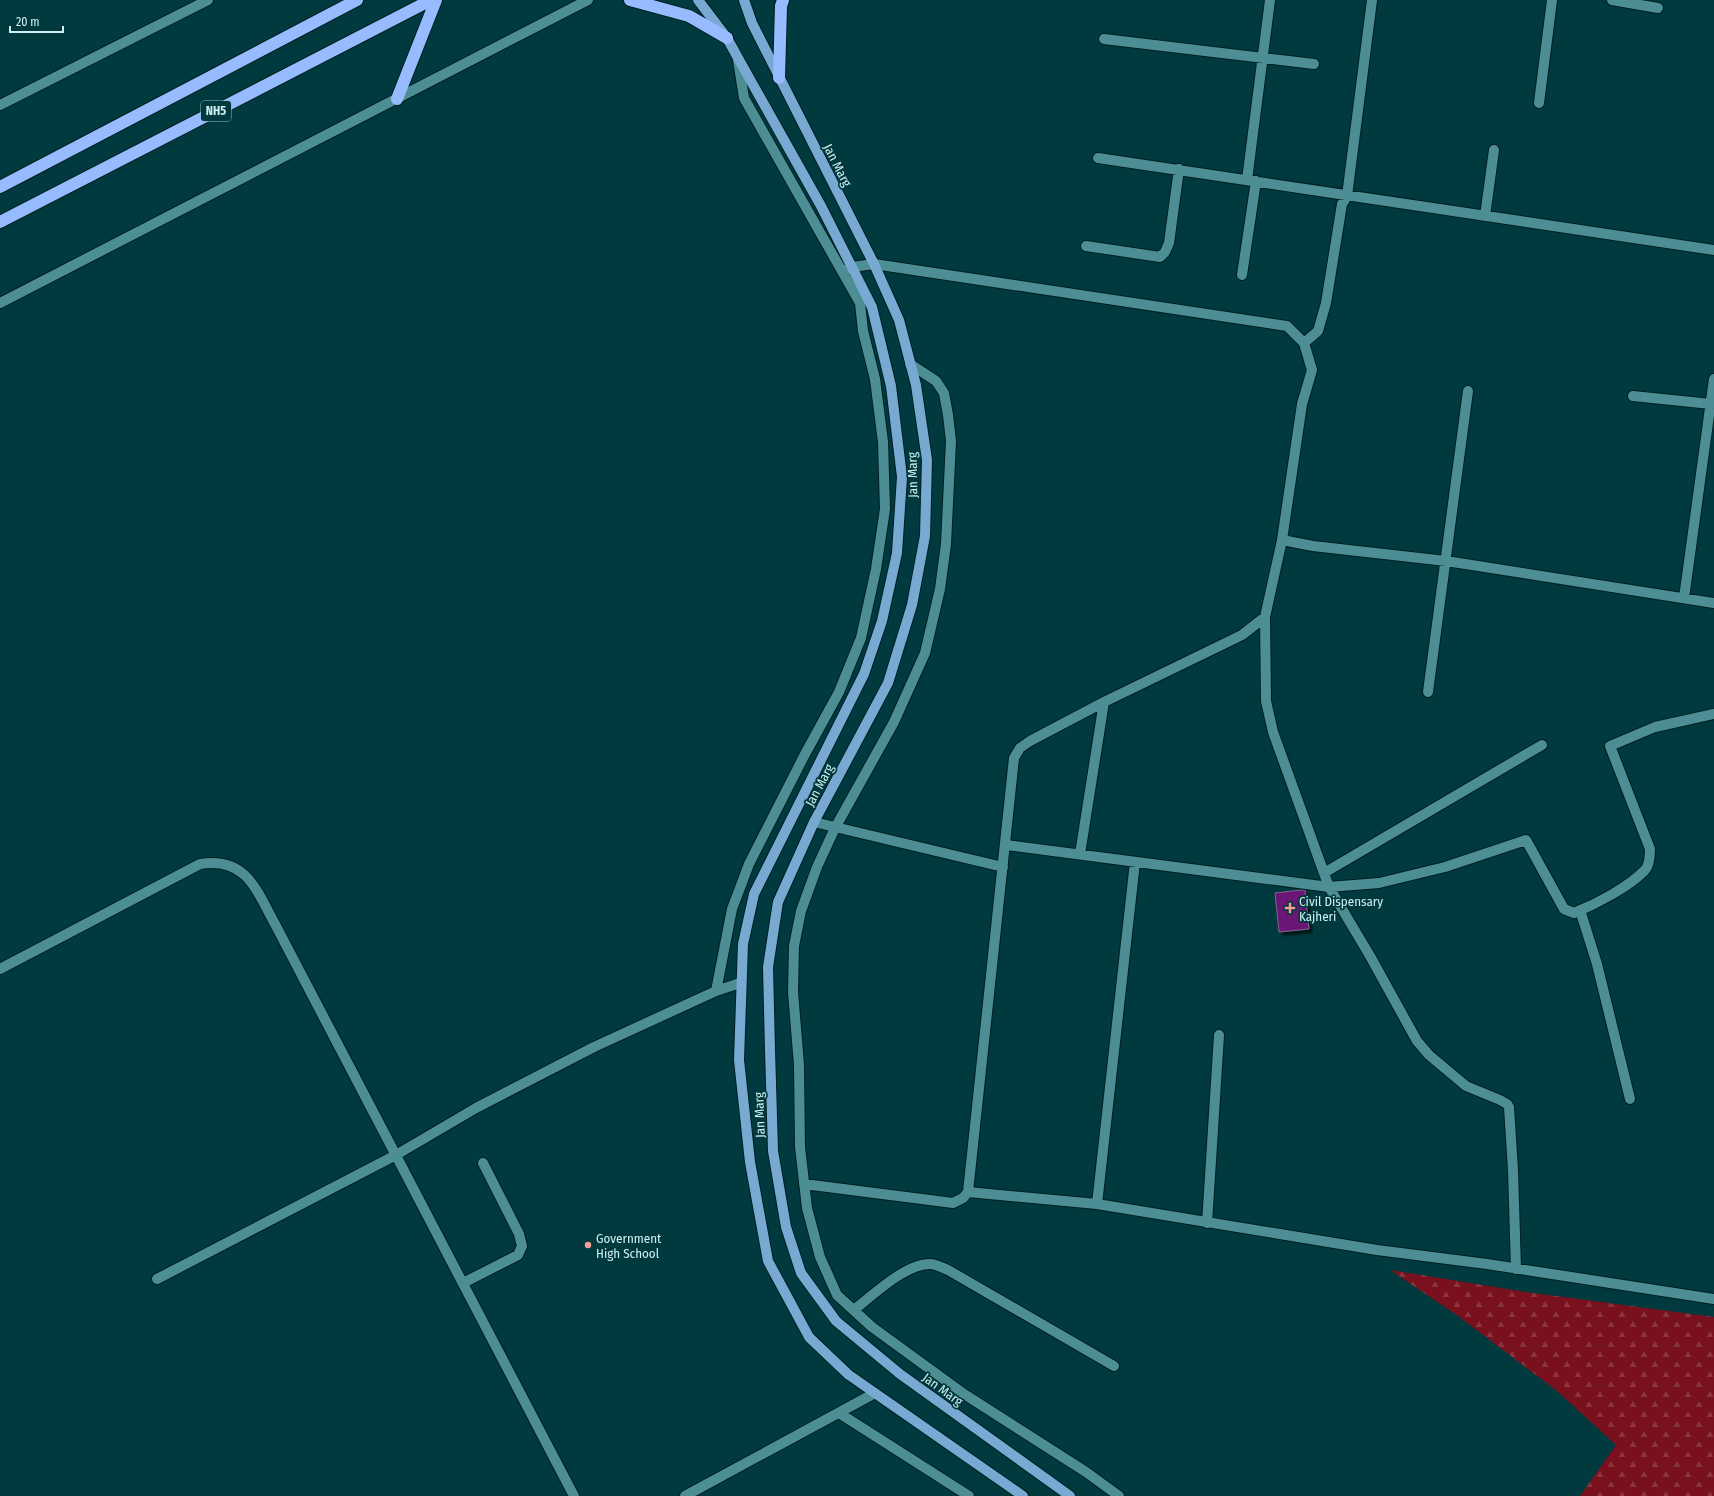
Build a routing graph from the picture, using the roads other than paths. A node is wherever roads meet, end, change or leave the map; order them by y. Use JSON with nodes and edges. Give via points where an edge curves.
{"nodes":[{"id":1,"x":208,"y":0,"type":"edge"},
{"id":2,"x":357,"y":0,"type":"edge"},
{"id":3,"x":431,"y":0,"type":"edge"},
{"id":4,"x":436,"y":0,"type":"edge"},
{"id":5,"x":588,"y":0,"type":"edge"},
{"id":6,"x":630,"y":0,"type":"edge"},
{"id":7,"x":698,"y":0,"type":"edge"},
{"id":8,"x":744,"y":0,"type":"edge"},
{"id":9,"x":783,"y":0,"type":"edge"},
{"id":10,"x":1270,"y":0,"type":"edge"},
{"id":11,"x":1372,"y":0,"type":"edge"},
{"id":12,"x":1552,"y":0,"type":"edge"},
{"id":13,"x":1612,"y":0,"type":"edge"},
{"id":14,"x":1658,"y":8,"type":"dead end"},
{"id":15,"x":727,"y":38,"type":"junction"},
{"id":16,"x":1104,"y":39,"type":"dead end"},
{"id":17,"x":738,"y":58,"type":"junction"},
{"id":18,"x":1263,"y":58,"type":"junction"},
{"id":19,"x":1314,"y":64,"type":"dead end"},
{"id":20,"x":779,"y":78,"type":"junction"},
{"id":21,"x":397,"y":99,"type":"junction"},
{"id":22,"x":1539,"y":103,"type":"dead end"},
{"id":23,"x":0,"y":105,"type":"edge"},
{"id":24,"x":1494,"y":150,"type":"dead end"},
{"id":25,"x":1098,"y":158,"type":"dead end"},
{"id":26,"x":1179,"y":169,"type":"junction"},
{"id":27,"x":1252,"y":181,"type":"junction"},
{"id":28,"x":0,"y":187,"type":"edge"},
{"id":29,"x":1347,"y":196,"type":"junction"},
{"id":30,"x":1485,"y":216,"type":"junction"},
{"id":31,"x":0,"y":222,"type":"edge"},
{"id":32,"x":1086,"y":246,"type":"dead end"},
{"id":33,"x":1714,"y":250,"type":"edge"},
{"id":34,"x":874,"y":264,"type":"junction"},
{"id":35,"x":848,"y":270,"type":"junction"},
{"id":36,"x":1242,"y":275,"type":"dead end"},
{"id":37,"x":0,"y":303,"type":"edge"},
{"id":38,"x":1304,"y":343,"type":"junction"},
{"id":39,"x":910,"y":364,"type":"junction"},
{"id":40,"x":1714,"y":379,"type":"edge"},
{"id":41,"x":1468,"y":390,"type":"dead end"},
{"id":42,"x":1633,"y":396,"type":"dead end"},
{"id":43,"x":1711,"y":404,"type":"junction"},
{"id":44,"x":1282,"y":540,"type":"junction"},
{"id":45,"x":1446,"y":561,"type":"junction"},
{"id":46,"x":1684,"y":598,"type":"junction"},
{"id":47,"x":1714,"y":603,"type":"edge"},
{"id":48,"x":1265,"y":617,"type":"junction"},
{"id":49,"x":1428,"y":692,"type":"dead end"},
{"id":50,"x":1104,"y":702,"type":"junction"},
{"id":51,"x":1714,"y":714,"type":"edge"},
{"id":52,"x":1542,"y":745,"type":"dead end"},
{"id":53,"x":814,"y":822,"type":"junction"},
{"id":54,"x":835,"y":828,"type":"junction"},
{"id":55,"x":1006,"y":845,"type":"junction"},
{"id":56,"x":1080,"y":854,"type":"junction"},
{"id":57,"x":1135,"y":862,"type":"junction"},
{"id":58,"x":1003,"y":867,"type":"junction"},
{"id":59,"x":1324,"y":873,"type":"junction"},
{"id":60,"x":1329,"y":887,"type":"junction"},
{"id":61,"x":1580,"y":910,"type":"junction"},
{"id":62,"x":0,"y":969,"type":"edge"},
{"id":63,"x":740,"y":983,"type":"junction"},
{"id":64,"x":716,"y":991,"type":"junction"},
{"id":65,"x":1219,"y":1035,"type":"dead end"},
{"id":66,"x":1630,"y":1099,"type":"dead end"},
{"id":67,"x":396,"y":1155,"type":"junction"},
{"id":68,"x":483,"y":1163,"type":"dead end"},
{"id":69,"x":804,"y":1184,"type":"junction"},
{"id":70,"x":968,"y":1192,"type":"junction"},
{"id":71,"x":1097,"y":1204,"type":"junction"},
{"id":72,"x":1207,"y":1222,"type":"junction"},
{"id":73,"x":1516,"y":1269,"type":"junction"},
{"id":74,"x":157,"y":1280,"type":"dead end"},
{"id":75,"x":463,"y":1283,"type":"junction"},
{"id":76,"x":1714,"y":1298,"type":"edge"},
{"id":77,"x":854,"y":1310,"type":"junction"},
{"id":78,"x":1114,"y":1366,"type":"dead end"},
{"id":79,"x":875,"y":1393,"type":"junction"},
{"id":80,"x":839,"y":1413,"type":"junction"},
{"id":81,"x":574,"y":1496,"type":"edge"},
{"id":82,"x":685,"y":1496,"type":"edge"},
{"id":83,"x":969,"y":1496,"type":"edge"},
{"id":84,"x":1023,"y":1496,"type":"edge"},
{"id":85,"x":1070,"y":1496,"type":"edge"},
{"id":86,"x":1119,"y":1496,"type":"edge"}],
"edges":[{"from":1,"to":23,"type":"street"},
{"from":2,"to":28,"type":"highway","name":"NH5","number":"NH5"},
{"from":3,"to":31,"type":"highway","name":"NH5","number":"NH5"},
{"from":4,"to":21,"type":"highway"},
{"from":5,"to":21,"type":"street"},
{"from":6,"to":15,"type":"highway","via":[[689,16]]},
{"from":7,"to":15,"type":"main road","name":"Jan Marg"},
{"from":8,"to":20,"type":"main road","name":"Jan Marg","via":[[752,23]]},
{"from":9,"to":20,"type":"highway"},
{"from":10,"to":18,"type":"street"},
{"from":11,"to":29,"type":"street"},
{"from":12,"to":22,"type":"street"},
{"from":13,"to":14,"type":"street"},
{"from":15,"to":17,"type":"main road","name":"Jan Marg"},
{"from":16,"to":18,"type":"street"},
{"from":17,"to":35,"type":"main road","name":"Jan Marg","via":[[821,206]]},
{"from":17,"to":35,"type":"street","via":[[744,98]]},
{"from":18,"to":19,"type":"street"},
{"from":18,"to":27,"type":"street"},
{"from":20,"to":34,"type":"main road","name":"Jan Marg"},
{"from":21,"to":37,"type":"street"},
{"from":24,"to":30,"type":"street"},
{"from":25,"to":26,"type":"street"},
{"from":26,"to":27,"type":"street"},
{"from":26,"to":32,"type":"street","via":[[1168,243],[1160,257]]},
{"from":27,"to":29,"type":"street"},
{"from":27,"to":36,"type":"street"},
{"from":29,"to":30,"type":"street"},
{"from":29,"to":38,"type":"street","via":[[1342,204],[1326,303],[1318,331]]},
{"from":30,"to":33,"type":"street"},
{"from":34,"to":35,"type":"street"},
{"from":34,"to":38,"type":"street","via":[[1287,326]]},
{"from":34,"to":39,"type":"main road","name":"Jan Marg","via":[[899,320]]},
{"from":35,"to":63,"type":"main road","name":"Jan Marg","via":[[872,308],[891,386],[902,477],[897,553],[882,621],[864,674],[754,894],[743,944]]},
{"from":35,"to":64,"type":"street","via":[[860,303],[863,331],[875,378],[883,442],[885,509],[876,569],[861,638],[838,692],[786,790],[740,887],[732,909]]},
{"from":38,"to":44,"type":"street","via":[[1312,370],[1302,404]]},
{"from":39,"to":53,"type":"main road","name":"Jan Marg","via":[[916,385],[927,460],[925,536],[912,605],[888,683]]},
{"from":39,"to":54,"type":"street","via":[[936,381],[944,393],[948,415],[949,494],[940,589],[925,653],[894,722]]},
{"from":40,"to":43,"type":"street"},
{"from":41,"to":45,"type":"street"},
{"from":42,"to":43,"type":"street"},
{"from":43,"to":46,"type":"street"},
{"from":44,"to":45,"type":"street","via":[[1313,546]]},
{"from":44,"to":48,"type":"street"},
{"from":45,"to":46,"type":"street"},
{"from":45,"to":49,"type":"street"},
{"from":46,"to":47,"type":"street"},
{"from":48,"to":50,"type":"street","via":[[1242,635]]},
{"from":48,"to":59,"type":"street","via":[[1266,701],[1273,732]]},
{"from":50,"to":55,"type":"street","via":[[1020,748],[1014,758]]},
{"from":50,"to":56,"type":"street"},
{"from":51,"to":61,"type":"street","via":[[1655,727],[1610,746],[1650,849],[1649,859],[1646,869],[1613,894]]},
{"from":52,"to":59,"type":"street"},
{"from":53,"to":54,"type":"street"},
{"from":53,"to":85,"type":"main road","name":"Jan Marg","via":[[778,902],[768,967],[773,1151],[786,1227],[801,1273],[836,1321],[876,1355]]},
{"from":54,"to":58,"type":"street"},
{"from":54,"to":69,"type":"street","via":[[801,911],[794,946],[792,992],[800,1065],[800,1147]]},
{"from":55,"to":56,"type":"street"},
{"from":55,"to":58,"type":"street"},
{"from":56,"to":57,"type":"street"},
{"from":57,"to":60,"type":"street"},
{"from":57,"to":71,"type":"street"},
{"from":58,"to":70,"type":"street"},
{"from":59,"to":60,"type":"street"},
{"from":60,"to":61,"type":"street","via":[[1378,883],[1446,868],[1526,840],[1564,909],[1574,913]]},
{"from":60,"to":73,"type":"street","via":[[1416,1041],[1466,1086],[1500,1100],[1509,1107]]},
{"from":61,"to":66,"type":"street","via":[[1597,964]]},
{"from":62,"to":67,"type":"street","via":[[200,864],[213,862],[243,872],[275,924]]},
{"from":63,"to":64,"type":"street"},
{"from":63,"to":79,"type":"main road","name":"Jan Marg","via":[[739,1060],[750,1162],[768,1261],[809,1337],[849,1375]]},
{"from":64,"to":67,"type":"street","via":[[573,1058],[476,1108]]},
{"from":65,"to":72,"type":"street"},
{"from":67,"to":74,"type":"street"},
{"from":67,"to":75,"type":"street"},
{"from":68,"to":75,"type":"street","via":[[519,1234],[522,1246],[518,1255]]},
{"from":69,"to":70,"type":"street","via":[[953,1202],[963,1198]]},
{"from":69,"to":77,"type":"street","via":[[807,1208],[820,1257],[837,1295]]},
{"from":70,"to":71,"type":"street"},
{"from":71,"to":72,"type":"street"},
{"from":72,"to":73,"type":"street","via":[[1377,1250]]},
{"from":73,"to":76,"type":"street"},
{"from":75,"to":81,"type":"street"},
{"from":77,"to":78,"type":"street","via":[[914,1267],[931,1263],[948,1270]]},
{"from":77,"to":86,"type":"street","via":[[872,1327],[964,1394]]},
{"from":79,"to":80,"type":"street"},
{"from":79,"to":84,"type":"main road","name":"Jan Marg"},
{"from":80,"to":82,"type":"street"},
{"from":80,"to":83,"type":"street"}]}
